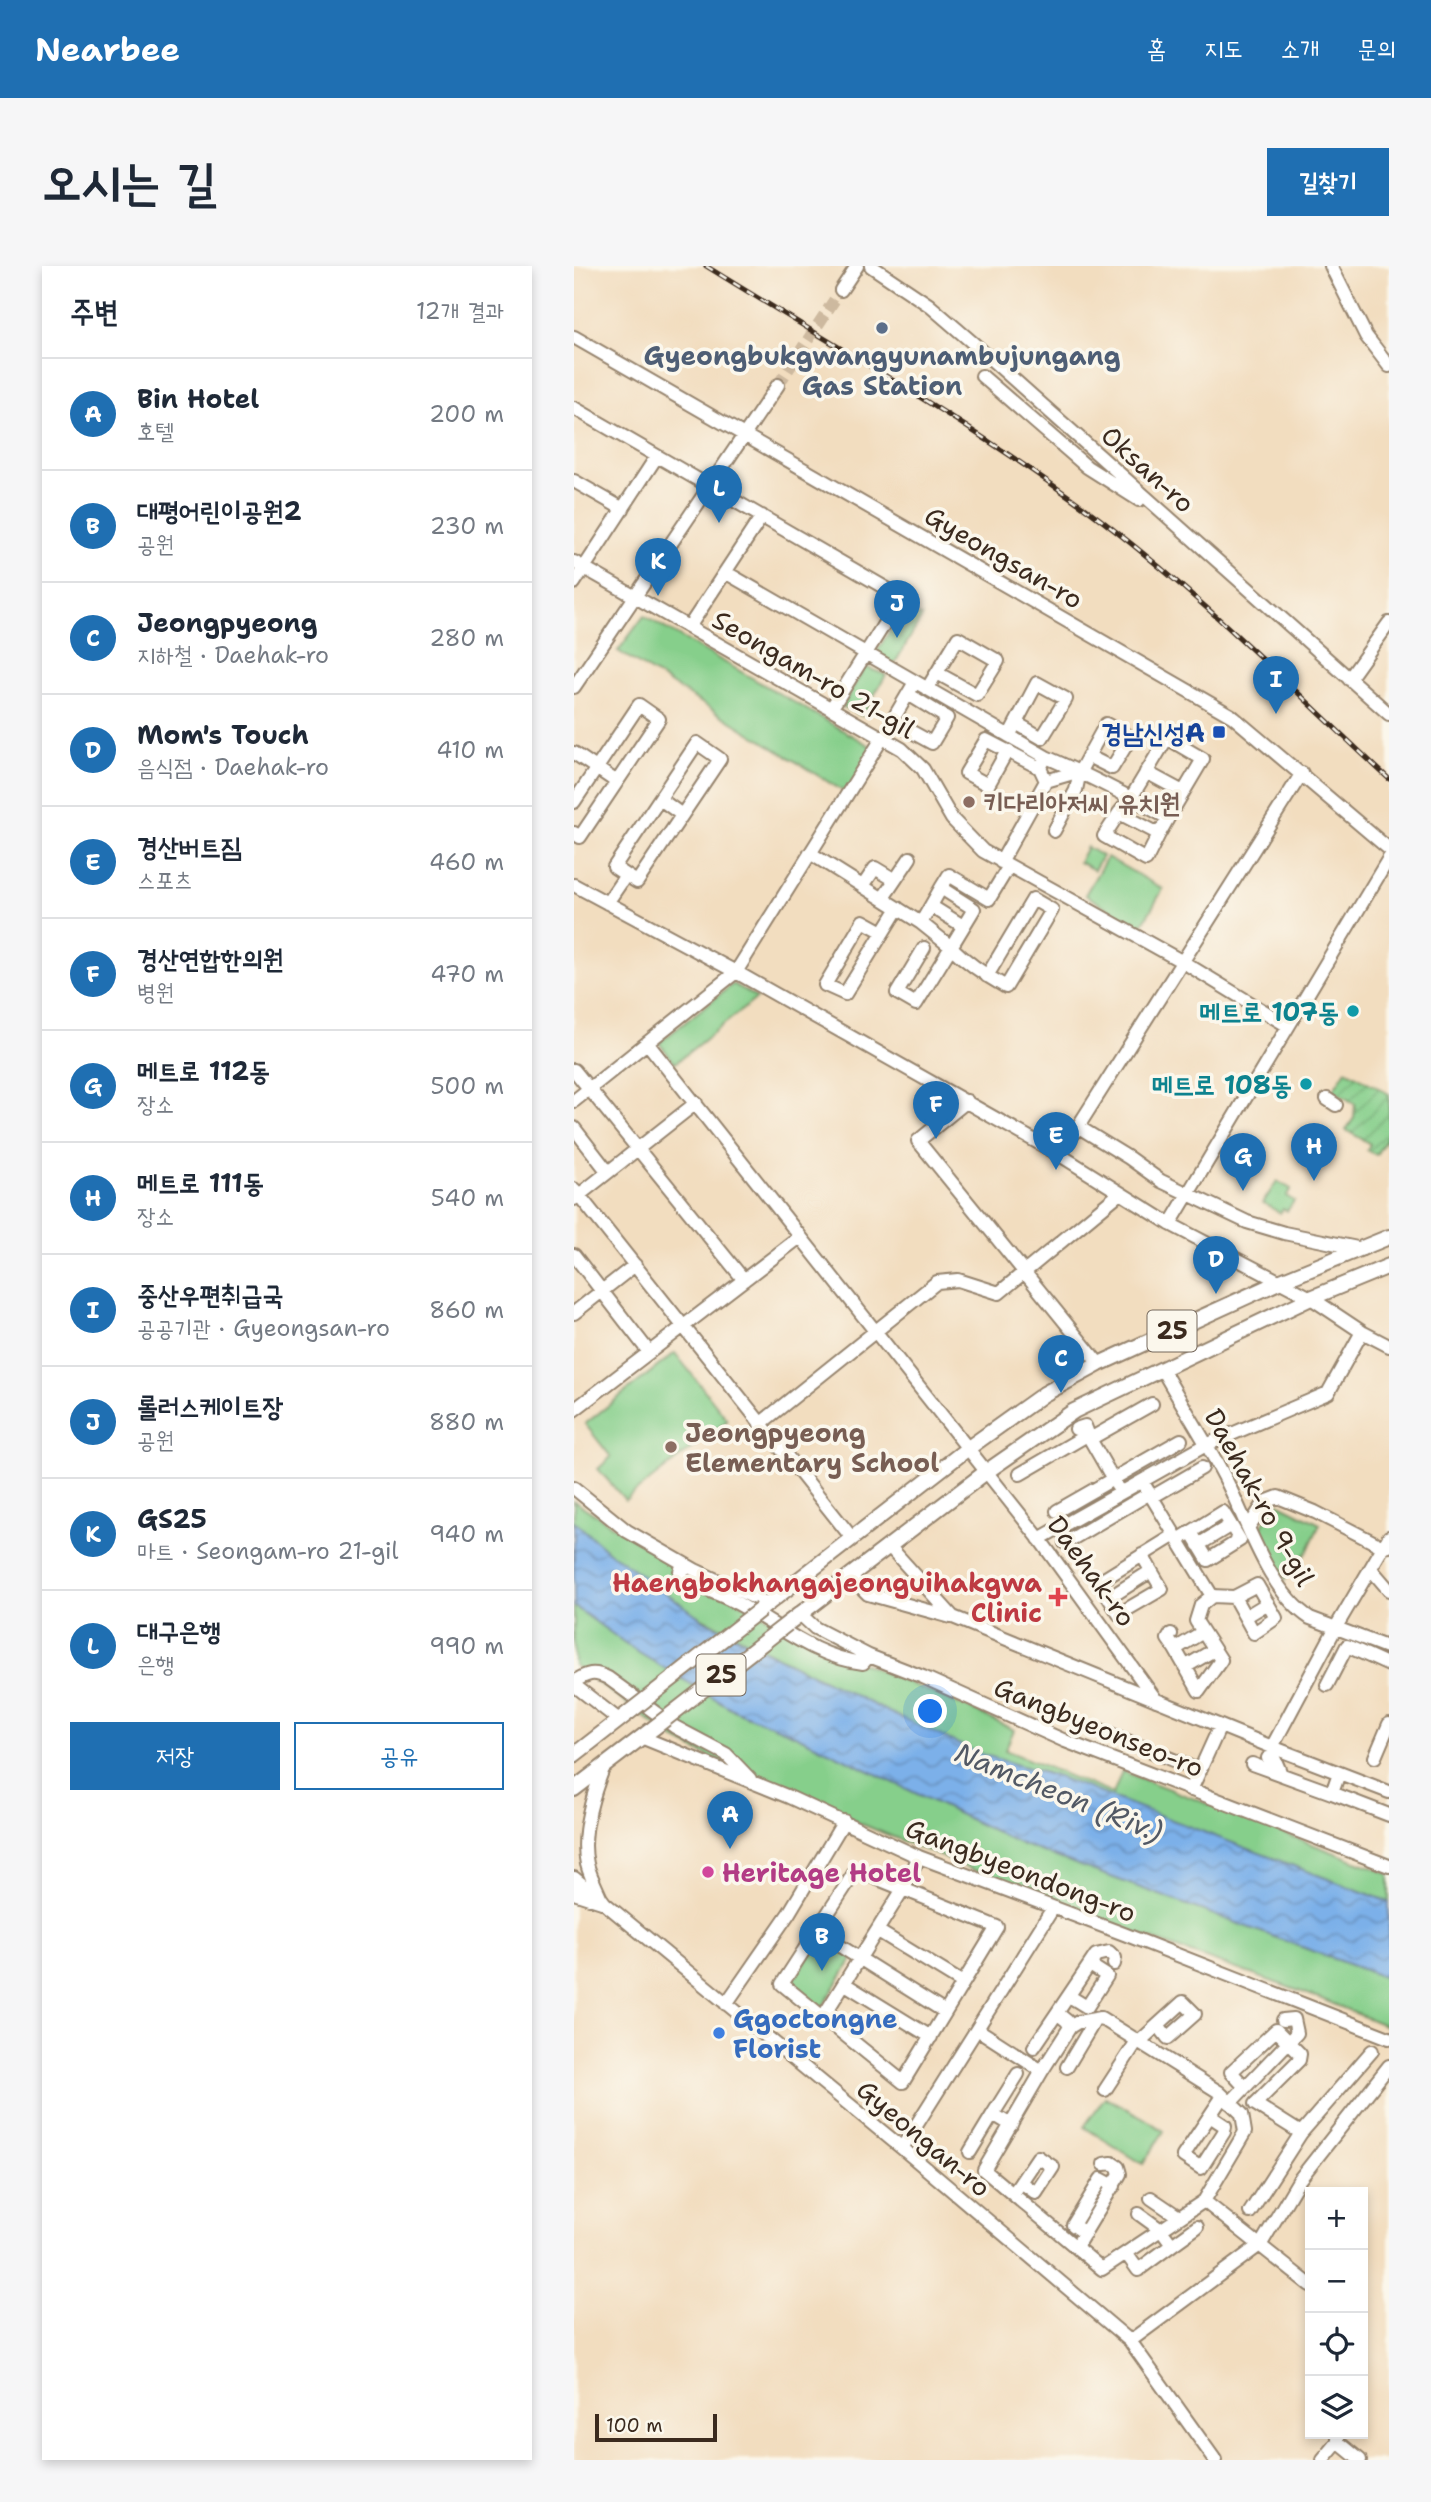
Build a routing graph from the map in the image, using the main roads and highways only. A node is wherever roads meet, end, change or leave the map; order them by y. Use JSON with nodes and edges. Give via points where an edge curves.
{"nodes":[{"id":1,"x":1389,"y":1237,"type":"edge"},
{"id":2,"x":1389,"y":1266,"type":"edge"},
{"id":3,"x":575,"y":1753,"type":"edge"},
{"id":4,"x":574,"y":1789,"type":"edge"},
{"id":5,"x":574,"y":1892,"type":"edge"},
{"id":6,"x":602,"y":1901,"type":"road end"}],
"edges":[{"from":1,"to":3,"type":"main road","number":"25","bridge":true,"via":[[1281,1281],[1044,1394]]},
{"from":2,"to":4,"type":"main road","number":"25","bridge":true,"via":[[1311,1298],[1074,1411],[888,1546]]},
{"from":5,"to":6,"type":"main road"}]}
